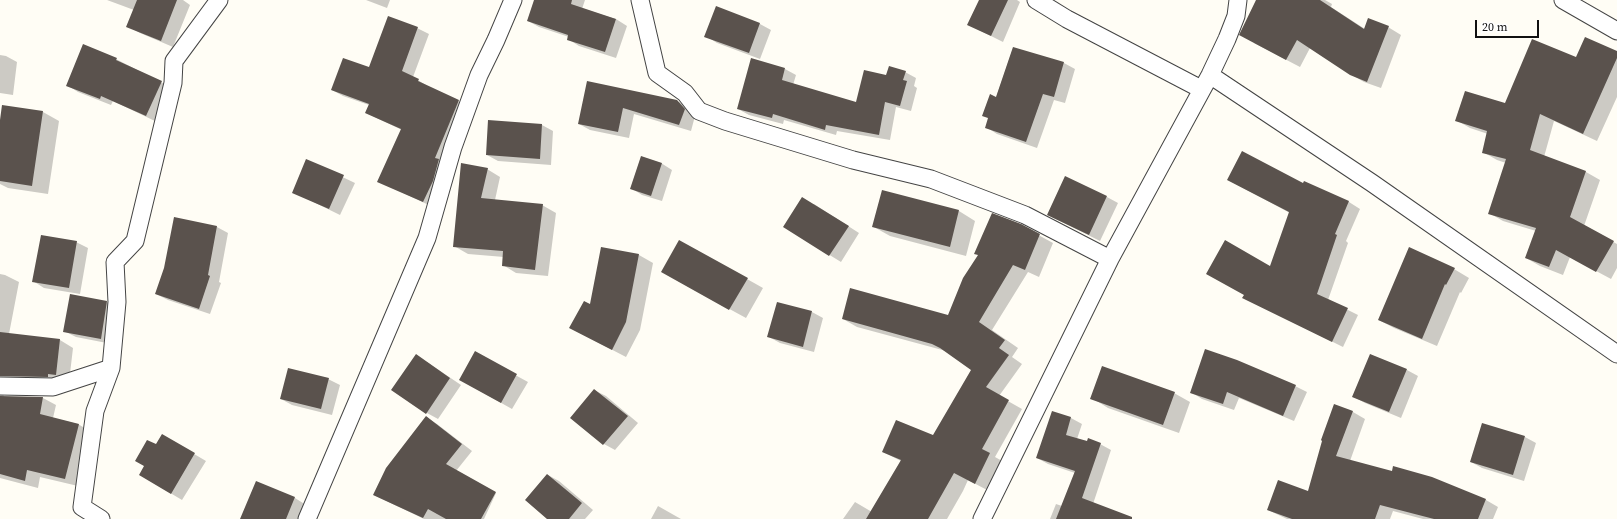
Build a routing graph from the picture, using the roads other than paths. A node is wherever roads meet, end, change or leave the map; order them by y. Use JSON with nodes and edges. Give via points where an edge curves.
{"nodes":[{"id":1,"x":219,"y":0,"type":"edge"},
{"id":2,"x":513,"y":0,"type":"edge"},
{"id":3,"x":640,"y":0,"type":"edge"},
{"id":4,"x":1036,"y":0,"type":"edge"},
{"id":5,"x":1238,"y":0,"type":"edge"},
{"id":6,"x":1563,"y":0,"type":"edge"},
{"id":7,"x":1615,"y":25,"type":"edge"},
{"id":8,"x":1206,"y":82,"type":"junction"},
{"id":9,"x":1110,"y":259,"type":"junction"},
{"id":10,"x":1617,"y":354,"type":"edge"},
{"id":11,"x":111,"y":368,"type":"junction"},
{"id":12,"x":0,"y":386,"type":"edge"},
{"id":13,"x":101,"y":519,"type":"edge"},
{"id":14,"x":307,"y":519,"type":"edge"},
{"id":15,"x":982,"y":519,"type":"edge"}],
"edges":[{"from":1,"to":11,"type":"street","via":[[174,61],[173,83],[135,241],[115,262],[117,302]]},
{"from":2,"to":14,"type":"street","via":[[479,75],[453,146],[428,238]]},
{"from":3,"to":9,"type":"street","via":[[657,73],[686,93],[699,111],[853,160],[931,179],[1025,215]]},
{"from":4,"to":8,"type":"street","via":[[1067,19]]},
{"from":5,"to":8,"type":"street","via":[[1236,16]]},
{"from":6,"to":7,"type":"street"},
{"from":8,"to":9,"type":"street"},
{"from":8,"to":10,"type":"street","via":[[1372,183]]},
{"from":9,"to":15,"type":"street"},
{"from":11,"to":12,"type":"street","via":[[53,387]]},
{"from":11,"to":13,"type":"street","via":[[95,411],[82,507]]}]}
